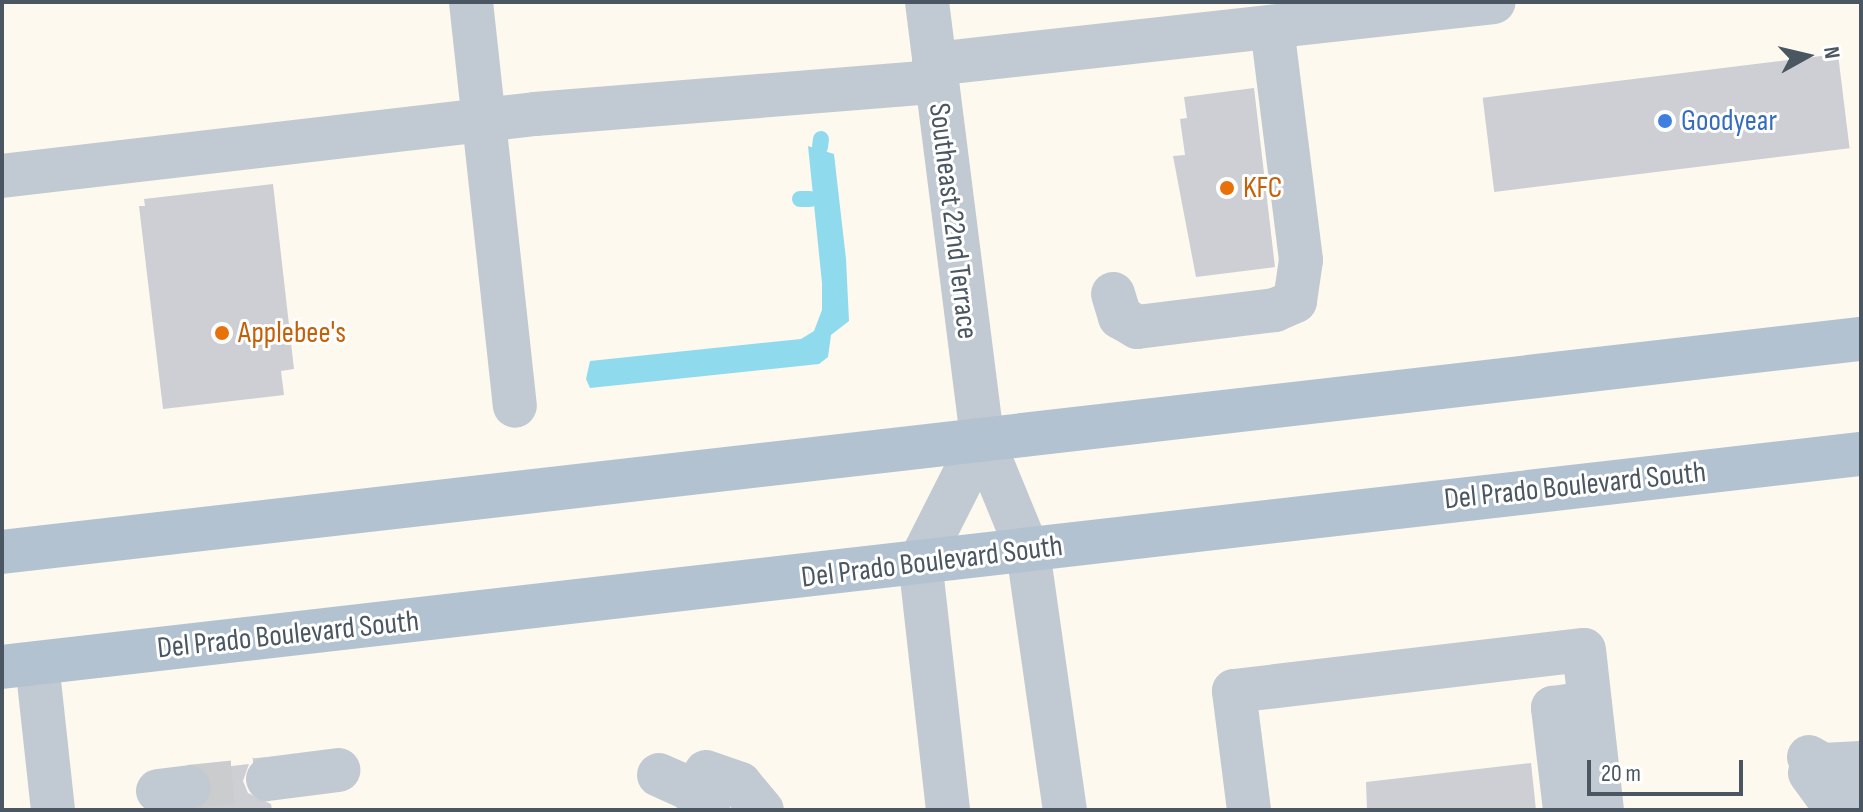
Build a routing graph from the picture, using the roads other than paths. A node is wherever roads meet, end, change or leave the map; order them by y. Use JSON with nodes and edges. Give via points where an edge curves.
{"nodes":[{"id":1,"x":471,"y":2,"type":"edge"},
{"id":2,"x":927,"y":2,"type":"edge"},
{"id":3,"x":1494,"y":2,"type":"edge"},
{"id":4,"x":1272,"y":27,"type":"junction"},
{"id":5,"x":935,"y":73,"type":"junction"},
{"id":6,"x":484,"y":121,"type":"junction"},
{"id":7,"x":2,"y":176,"type":"edge"},
{"id":8,"x":1113,"y":294,"type":"dead end"},
{"id":9,"x":1861,"y":339,"type":"edge"},
{"id":10,"x":515,"y":406,"type":"dead end"},
{"id":11,"x":982,"y":439,"type":"junction"},
{"id":12,"x":1861,"y":454,"type":"edge"},
{"id":13,"x":1028,"y":551,"type":"junction"},
{"id":14,"x":2,"y":552,"type":"edge"},
{"id":15,"x":920,"y":562,"type":"junction"},
{"id":16,"x":20,"y":665,"type":"edge"},
{"id":17,"x":1590,"y":703,"type":"junction"},
{"id":18,"x":338,"y":770,"type":"dead end"},
{"id":19,"x":268,"y":779,"type":"tunnel mouth"},
{"id":20,"x":689,"y":783,"type":"edge"},
{"id":21,"x":53,"y":810,"type":"edge"},
{"id":22,"x":736,"y":810,"type":"edge"},
{"id":23,"x":762,"y":810,"type":"edge"},
{"id":24,"x":948,"y":810,"type":"edge"},
{"id":25,"x":1065,"y":810,"type":"edge"},
{"id":26,"x":1249,"y":810,"type":"edge"},
{"id":27,"x":1565,"y":810,"type":"edge"},
{"id":28,"x":1602,"y":810,"type":"edge"}],
"edges":[{"from":1,"to":6,"type":"street"},
{"from":2,"to":5,"type":"street","name":"Southeast 22nd Terrace"},
{"from":3,"to":4,"type":"street"},
{"from":4,"to":5,"type":"street"},
{"from":4,"to":8,"type":"street","via":[[1301,260],[1295,301],[1275,310],[1137,327],[1120,317]]},
{"from":5,"to":6,"type":"street"},
{"from":5,"to":11,"type":"street","name":"Southeast 22nd Terrace"},
{"from":6,"to":7,"type":"street"},
{"from":6,"to":10,"type":"street"},
{"from":9,"to":11,"type":"main road"},
{"from":11,"to":13,"type":"street","name":"Southeast 22nd Terrace"},
{"from":11,"to":14,"type":"main road"},
{"from":11,"to":15,"type":"street"},
{"from":12,"to":13,"type":"main road","name":"Del Prado Boulevard South"},
{"from":13,"to":15,"type":"main road","name":"Del Prado Boulevard South"},
{"from":13,"to":25,"type":"street","name":"Southeast 22nd Terrace"},
{"from":15,"to":16,"type":"main road","name":"Del Prado Boulevard South"},
{"from":15,"to":24,"type":"street"},
{"from":16,"to":21,"type":"street"},
{"from":17,"to":26,"type":"street","via":[[1584,650],[1234,691]]},
{"from":17,"to":27,"type":"street","via":[[1553,708]]},
{"from":17,"to":28,"type":"street"},
{"from":18,"to":19,"type":"street"},
{"from":20,"to":22,"type":"street","via":[[715,786]]},
{"from":20,"to":23,"type":"street","via":[[740,784]]}]}
